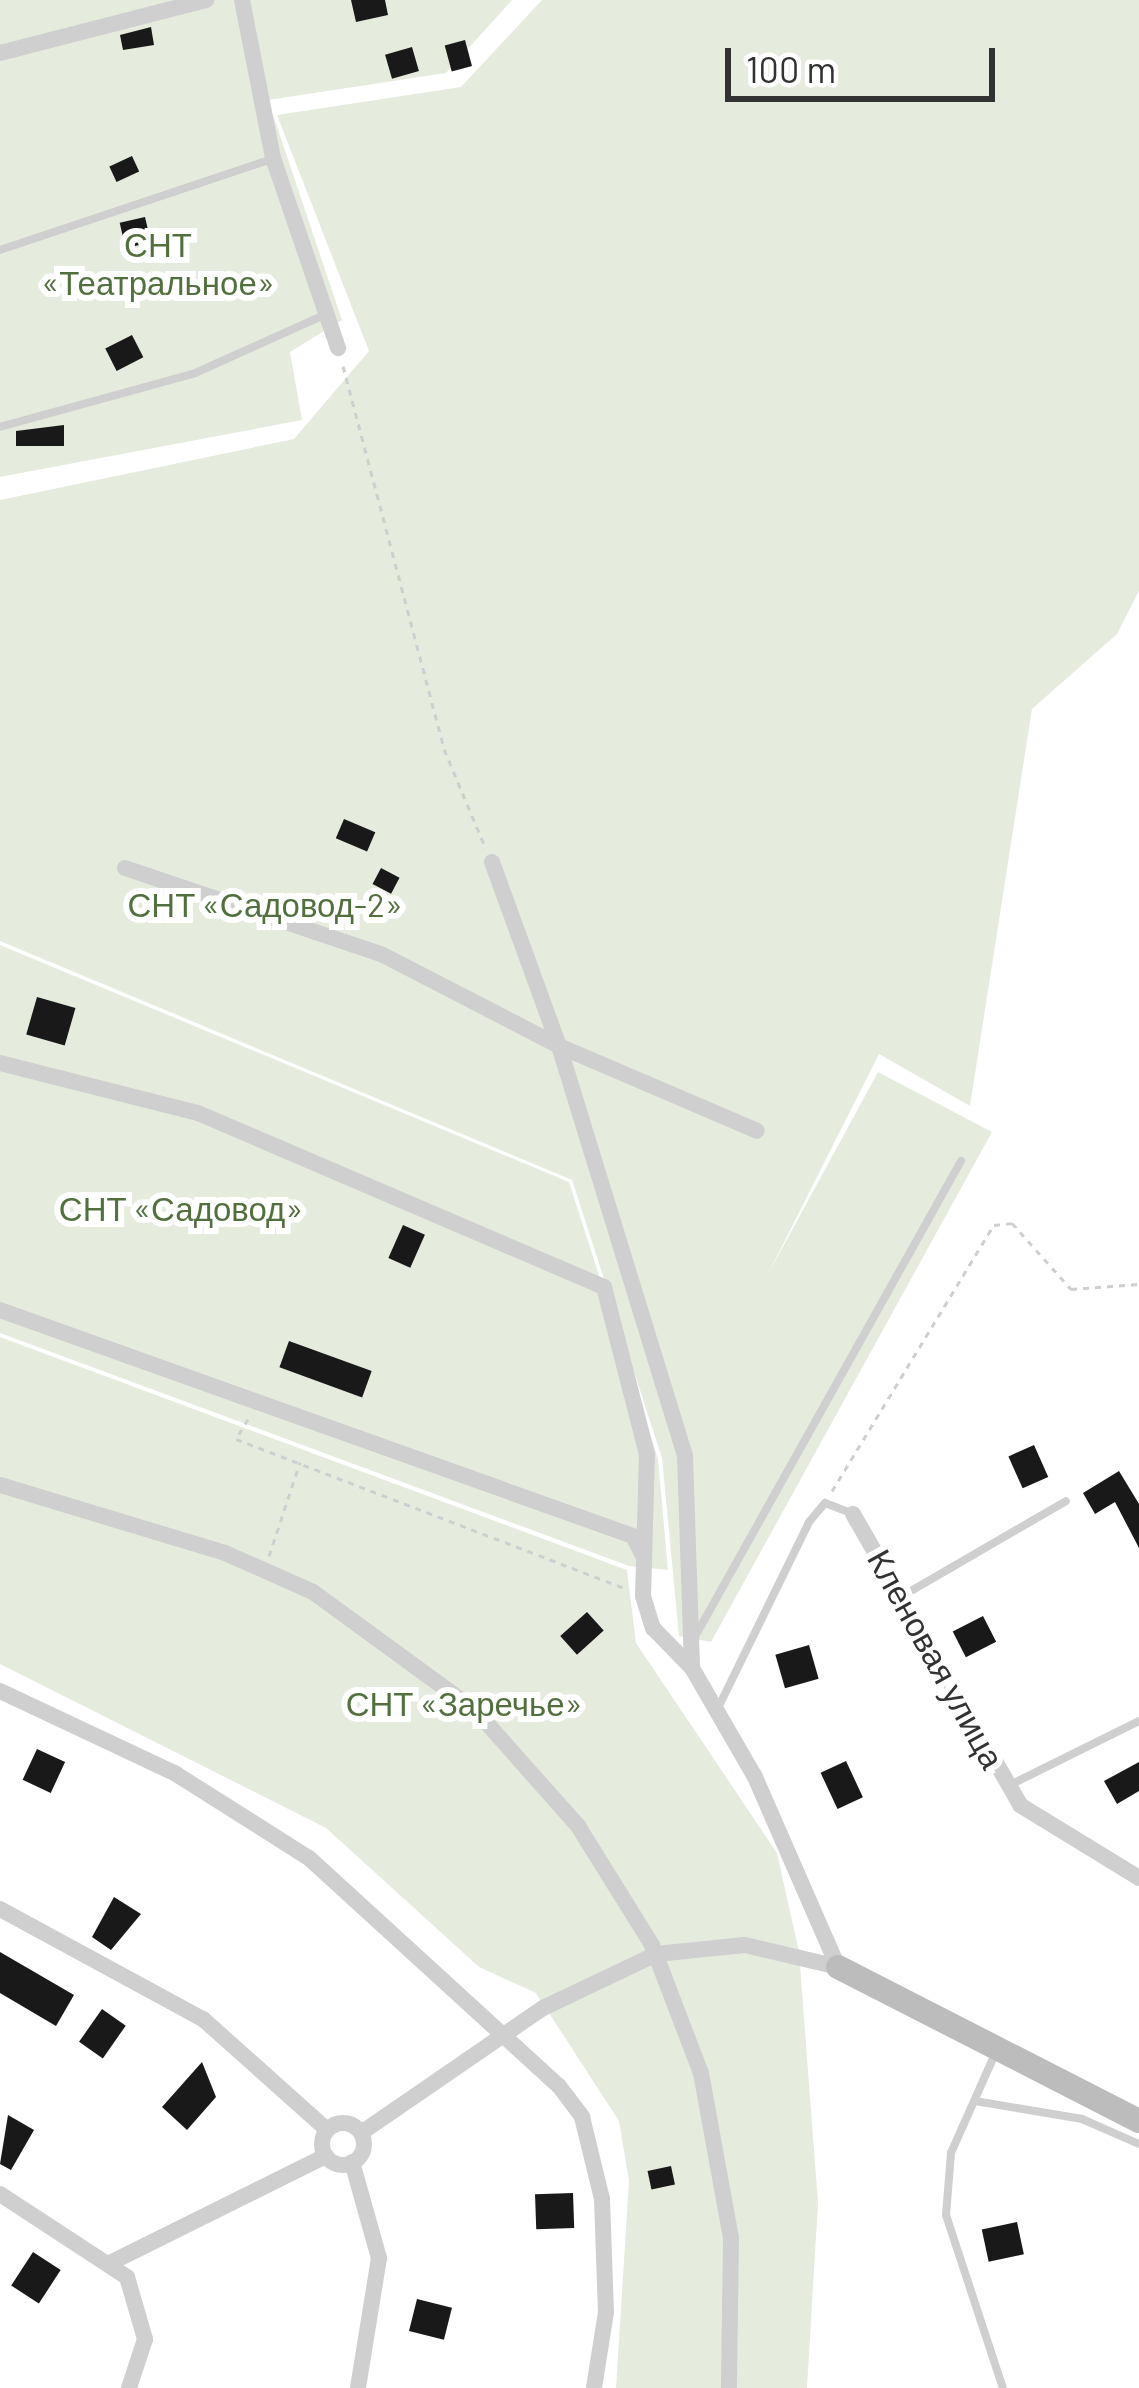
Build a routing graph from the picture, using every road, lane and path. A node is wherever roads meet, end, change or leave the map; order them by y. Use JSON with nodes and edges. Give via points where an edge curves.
{"nodes":[{"id":1,"x":206,"y":0,"type":"edge"},
{"id":2,"x":242,"y":0,"type":"edge"},
{"id":3,"x":0,"y":53,"type":"edge"},
{"id":4,"x":272,"y":158,"type":"junction"},
{"id":5,"x":0,"y":250,"type":"edge"},
{"id":6,"x":326,"y":313,"type":"junction"},
{"id":7,"x":338,"y":348,"type":"joint"},
{"id":8,"x":0,"y":427,"type":"edge"},
{"id":9,"x":492,"y":862,"type":"joint"},
{"id":10,"x":125,"y":868,"type":"dead end"},
{"id":11,"x":560,"y":1046,"type":"junction"},
{"id":12,"x":0,"y":1063,"type":"edge"},
{"id":13,"x":758,"y":1131,"type":"dead end"},
{"id":14,"x":961,"y":1161,"type":"dead end"},
{"id":15,"x":1139,"y":1284,"type":"edge"},
{"id":16,"x":0,"y":1310,"type":"edge"},
{"id":17,"x":260,"y":1401,"type":"junction"},
{"id":18,"x":300,"y":1461,"type":"junction"},
{"id":19,"x":0,"y":1485,"type":"edge"},
{"id":20,"x":1066,"y":1501,"type":"dead end"},
{"id":21,"x":825,"y":1503,"type":"junction"},
{"id":22,"x":853,"y":1514,"type":"joint"},
{"id":23,"x":645,"y":1561,"type":"junction"},
{"id":24,"x":265,"y":1569,"type":"junction"},
{"id":25,"x":643,"y":1596,"type":"junction"},
{"id":26,"x":902,"y":1596,"type":"junction"},
{"id":27,"x":698,"y":1633,"type":"junction"},
{"id":28,"x":692,"y":1668,"type":"junction"},
{"id":29,"x":0,"y":1691,"type":"edge"},
{"id":30,"x":718,"y":1710,"type":"junction"},
{"id":31,"x":1139,"y":1721,"type":"edge"},
{"id":32,"x":1007,"y":1787,"type":"junction"},
{"id":33,"x":1139,"y":1878,"type":"edge"},
{"id":34,"x":0,"y":1909,"type":"edge"},
{"id":35,"x":656,"y":1954,"type":"junction"},
{"id":36,"x":838,"y":1967,"type":"junction"},
{"id":37,"x":508,"y":2042,"type":"junction"},
{"id":38,"x":995,"y":2053,"type":"junction"},
{"id":39,"x":975,"y":2101,"type":"junction"},
{"id":40,"x":1139,"y":2121,"type":"edge"},
{"id":41,"x":327,"y":2130,"type":"junction"},
{"id":42,"x":361,"y":2133,"type":"junction"},
{"id":43,"x":1139,"y":2144,"type":"edge"},
{"id":44,"x":326,"y":2156,"type":"junction"},
{"id":45,"x":352,"y":2162,"type":"junction"},
{"id":46,"x":0,"y":2194,"type":"edge"},
{"id":47,"x":112,"y":2262,"type":"junction"},
{"id":48,"x":129,"y":2388,"type":"edge"},
{"id":49,"x":358,"y":2388,"type":"edge"},
{"id":50,"x":594,"y":2388,"type":"edge"},
{"id":51,"x":730,"y":2388,"type":"edge"},
{"id":52,"x":1004,"y":2388,"type":"edge"}],
"edges":[{"from":1,"to":3,"type":"street"},
{"from":2,"to":4,"type":"street"},
{"from":4,"to":5,"type":"lane"},
{"from":4,"to":6,"type":"street"},
{"from":6,"to":7,"type":"street"},
{"from":6,"to":8,"type":"lane","via":[[314,328],[193,374]]},
{"from":7,"to":9,"type":"path","via":[[443,749]]},
{"from":9,"to":11,"type":"street"},
{"from":10,"to":11,"type":"street","via":[[383,956]]},
{"from":11,"to":13,"type":"street"},
{"from":11,"to":27,"type":"street","via":[[686,1456]]},
{"from":12,"to":23,"type":"street","via":[[198,1113],[604,1287],[647,1454]]},
{"from":14,"to":27,"type":"lane"},
{"from":15,"to":21,"type":"path","via":[[1072,1289],[1012,1223],[994,1225]]},
{"from":16,"to":17,"type":"street"},
{"from":17,"to":18,"type":"path","via":[[236,1438]]},
{"from":17,"to":23,"type":"street","via":[[632,1536]]},
{"from":18,"to":24,"type":"path"},
{"from":18,"to":25,"type":"path"},
{"from":19,"to":24,"type":"street"},
{"from":20,"to":26,"type":"lane"},
{"from":21,"to":22,"type":"lane"},
{"from":21,"to":30,"type":"lane","via":[[772,1581]]},
{"from":22,"to":26,"type":"street","name":"Кленовая улица"},
{"from":23,"to":25,"type":"street"},
{"from":24,"to":35,"type":"street","via":[[402,1649],[476,1711],[578,1826]]},
{"from":25,"to":28,"type":"street","via":[[653,1628]]},
{"from":26,"to":32,"type":"street","name":"Кленовая улица"},
{"from":27,"to":28,"type":"street"},
{"from":28,"to":30,"type":"street"},
{"from":29,"to":37,"type":"street","via":[[176,1774],[309,1858]]},
{"from":30,"to":36,"type":"street"},
{"from":31,"to":32,"type":"lane"},
{"from":32,"to":33,"type":"street","name":"Кленовая улица","via":[[1042,1827]]},
{"from":34,"to":41,"type":"street","via":[[203,2019]]},
{"from":35,"to":36,"type":"street","via":[[745,1946]]},
{"from":35,"to":37,"type":"street","via":[[543,2008]]},
{"from":35,"to":51,"type":"street","via":[[722,2163]]},
{"from":36,"to":38,"type":"street"},
{"from":37,"to":42,"type":"street"},
{"from":37,"to":50,"type":"street","via":[[583,2117],[596,2161],[606,2312]]},
{"from":38,"to":39,"type":"lane"},
{"from":38,"to":40,"type":"street"},
{"from":39,"to":43,"type":"lane","via":[[1082,2119]]},
{"from":39,"to":52,"type":"lane","via":[[951,2153],[946,2215]]},
{"from":41,"to":42,"type":"street","via":[[345,2123]]},
{"from":41,"to":44,"type":"street"},
{"from":42,"to":45,"type":"street"},
{"from":44,"to":45,"type":"street"},
{"from":44,"to":47,"type":"street"},
{"from":45,"to":49,"type":"street","via":[[379,2258]]},
{"from":46,"to":47,"type":"street"},
{"from":47,"to":48,"type":"street","via":[[145,2339]]}]}
